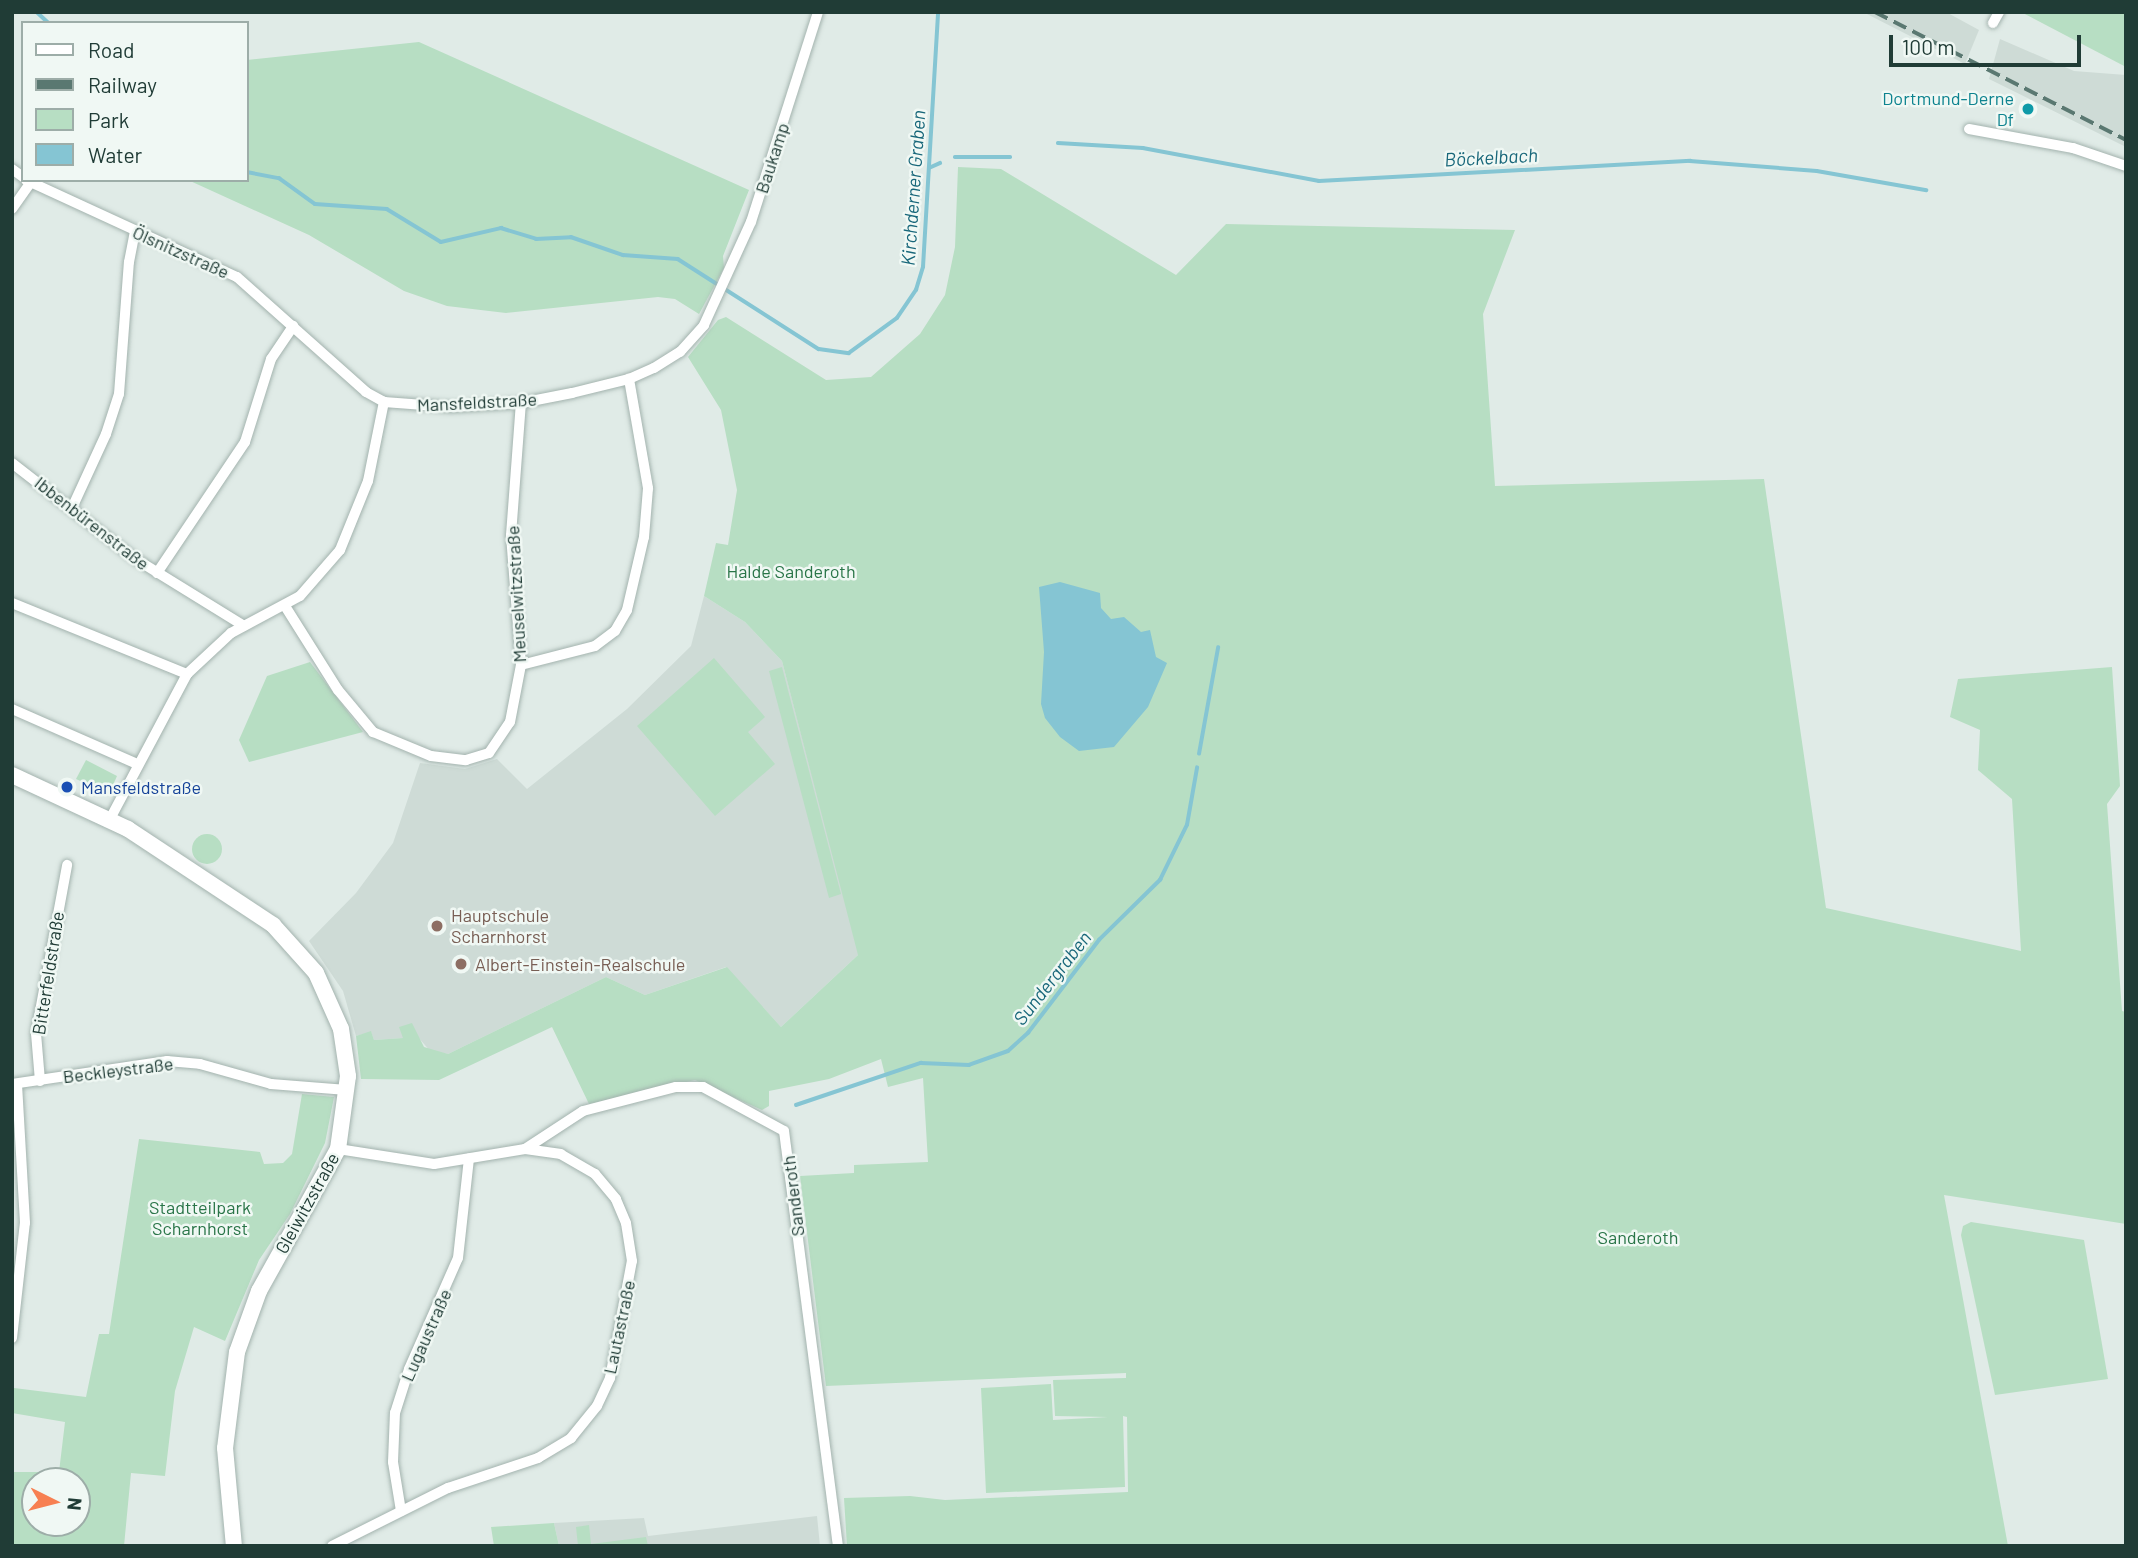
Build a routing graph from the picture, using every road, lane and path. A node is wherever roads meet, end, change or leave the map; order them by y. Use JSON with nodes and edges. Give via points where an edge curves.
{"nodes":[{"id":1,"x":818,"y":12,"type":"edge"},
{"id":2,"x":1999,"y":12,"type":"edge"},
{"id":3,"x":1993,"y":23,"type":"dead end"},
{"id":4,"x":1969,"y":130,"type":"dead end"},
{"id":5,"x":2126,"y":166,"type":"edge"},
{"id":6,"x":25,"y":182,"type":"edge"},
{"id":7,"x":30,"y":182,"type":"edge"},
{"id":8,"x":12,"y":209,"type":"edge"},
{"id":9,"x":135,"y":231,"type":"junction"},
{"id":10,"x":718,"y":300,"type":"joint"},
{"id":11,"x":293,"y":326,"type":"junction"},
{"id":12,"x":629,"y":379,"type":"junction"},
{"id":13,"x":384,"y":402,"type":"junction"},
{"id":14,"x":521,"y":404,"type":"junction"},
{"id":15,"x":12,"y":463,"type":"edge"},
{"id":16,"x":72,"y":508,"type":"junction"},
{"id":17,"x":157,"y":573,"type":"junction"},
{"id":18,"x":12,"y":603,"type":"edge"},
{"id":19,"x":285,"y":606,"type":"junction"},
{"id":20,"x":244,"y":626,"type":"junction"},
{"id":21,"x":521,"y":665,"type":"junction"},
{"id":22,"x":187,"y":674,"type":"junction"},
{"id":23,"x":12,"y":709,"type":"edge"},
{"id":24,"x":137,"y":764,"type":"junction"},
{"id":25,"x":12,"y":775,"type":"edge"},
{"id":26,"x":110,"y":819,"type":"junction"},
{"id":27,"x":67,"y":865,"type":"dead end"},
{"id":28,"x":40,"y":1081,"type":"junction"},
{"id":29,"x":14,"y":1084,"type":"edge"},
{"id":30,"x":347,"y":1090,"type":"junction"},
{"id":31,"x":338,"y":1149,"type":"junction"},
{"id":32,"x":525,"y":1149,"type":"junction"},
{"id":33,"x":469,"y":1159,"type":"junction"},
{"id":34,"x":12,"y":1338,"type":"edge"},
{"id":35,"x":401,"y":1511,"type":"junction"},
{"id":36,"x":234,"y":1546,"type":"edge"},
{"id":37,"x":332,"y":1546,"type":"edge"},
{"id":38,"x":838,"y":1546,"type":"edge"}],
"edges":[{"from":1,"to":10,"type":"street","name":"Baukamp","via":[[759,199]]},
{"from":2,"to":3,"type":"street"},
{"from":4,"to":5,"type":"street","via":[[2073,148]]},
{"from":6,"to":8,"type":"street"},
{"from":7,"to":9,"type":"street","name":"Ölsnitzstraße"},
{"from":9,"to":11,"type":"street","name":"Ölsnitzstraße","via":[[222,267],[259,293]]},
{"from":9,"to":16,"type":"street","via":[[119,394]]},
{"from":10,"to":12,"type":"street","name":"Mansfeldstraße","via":[[687,347]]},
{"from":11,"to":13,"type":"street","name":"Ölsnitzstraße","via":[[366,392]]},
{"from":11,"to":17,"type":"street","via":[[271,359],[245,442]]},
{"from":12,"to":14,"type":"street","name":"Mansfeldstraße"},
{"from":12,"to":21,"type":"street","via":[[648,488],[644,537],[627,610],[615,631],[595,646]]},
{"from":13,"to":14,"type":"street","name":"Mansfeldstraße","via":[[428,408]]},
{"from":13,"to":19,"type":"street","via":[[374,459],[348,537],[318,579]]},
{"from":14,"to":21,"type":"street","name":"Meuselwitzstraße","via":[[511,535]]},
{"from":15,"to":16,"type":"street","name":"Ibbenbürenstraße"},
{"from":16,"to":17,"type":"street","name":"Ibbenbürenstraße"},
{"from":17,"to":20,"type":"street","name":"Ibbenbürenstraße"},
{"from":18,"to":22,"type":"street"},
{"from":19,"to":20,"type":"street"},
{"from":19,"to":21,"type":"street","name":"Meuselwitzstraße","via":[[366,725],[404,748],[431,756],[466,760],[489,753],[510,722]]},
{"from":20,"to":22,"type":"street","via":[[218,642]]},
{"from":22,"to":24,"type":"street"},
{"from":23,"to":24,"type":"street"},
{"from":24,"to":26,"type":"street"},
{"from":25,"to":26,"type":"street","name":"Gleiwitzstraße"},
{"from":26,"to":30,"type":"street","name":"Gleiwitzstraße","via":[[220,886],[294,946],[316,973],[334,1010],[345,1047]]},
{"from":27,"to":28,"type":"street","name":"Bitterfeldstraße","via":[[36,1032]]},
{"from":28,"to":29,"type":"street","name":"Beckleystraße"},
{"from":28,"to":30,"type":"street","name":"Beckleystraße","via":[[167,1061],[200,1064],[271,1084]]},
{"from":29,"to":34,"type":"street","via":[[25,1223]]},
{"from":30,"to":31,"type":"street","name":"Gleiwitzstraße"},
{"from":31,"to":33,"type":"street","name":"Lautastraße","via":[[421,1163]]},
{"from":31,"to":36,"type":"street","name":"Gleiwitzstraße","via":[[275,1259],[240,1343],[225,1448]]},
{"from":32,"to":33,"type":"street","name":"Lautastraße"},
{"from":32,"to":35,"type":"street","name":"Lautastraße","via":[[578,1161],[607,1186],[626,1223],[631,1251],[629,1290],[610,1378],[588,1418],[562,1445]]},
{"from":32,"to":38,"type":"street","name":"Sanderoth","via":[[583,1111],[676,1087],[703,1087],[784,1131]]},
{"from":33,"to":35,"type":"street","name":"Lugaustraße","via":[[458,1258],[409,1369],[396,1413],[393,1462]]},
{"from":35,"to":37,"type":"street","name":"Lautastraße"}]}
